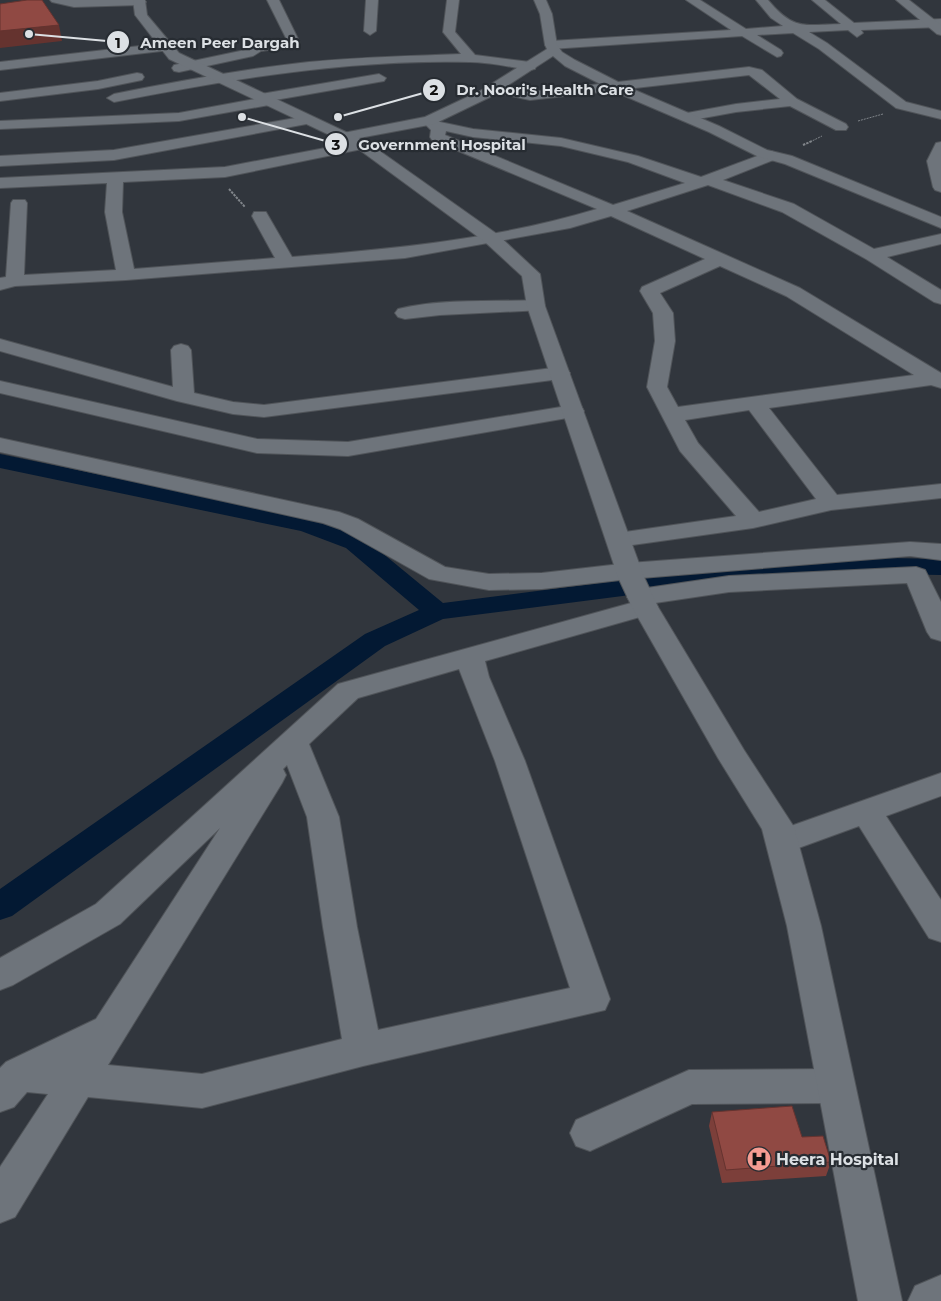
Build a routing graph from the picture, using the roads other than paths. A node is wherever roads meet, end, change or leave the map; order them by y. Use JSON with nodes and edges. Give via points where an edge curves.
{"nodes":[{"id":1,"x":56,"y":0,"type":"edge"},
{"id":2,"x":273,"y":0,"type":"edge"},
{"id":3,"x":372,"y":0,"type":"edge"},
{"id":4,"x":453,"y":0,"type":"edge"},
{"id":5,"x":540,"y":0,"type":"edge"},
{"id":6,"x":692,"y":0,"type":"edge"},
{"id":7,"x":762,"y":0,"type":"edge"},
{"id":8,"x":818,"y":0,"type":"edge"},
{"id":9,"x":902,"y":0,"type":"edge"},
{"id":10,"x":140,"y":1,"type":"edge"},
{"id":11,"x":74,"y":4,"type":"junction"},
{"id":12,"x":46,"y":8,"type":"edge"},
{"id":13,"x":938,"y":26,"type":"edge"},
{"id":14,"x":851,"y":27,"type":"junction"},
{"id":15,"x":796,"y":29,"type":"junction"},
{"id":16,"x":370,"y":31,"type":"dead end"},
{"id":17,"x":746,"y":34,"type":"junction"},
{"id":18,"x":823,"y":46,"type":"junction"},
{"id":19,"x":842,"y":46,"type":"dead end"},
{"id":20,"x":858,"y":46,"type":"dead end"},
{"id":21,"x":166,"y":47,"type":"junction"},
{"id":22,"x":553,"y":48,"type":"junction"},
{"id":23,"x":777,"y":53,"type":"dead end"},
{"id":24,"x":471,"y":58,"type":"junction"},
{"id":25,"x":192,"y":65,"type":"junction"},
{"id":26,"x":0,"y":66,"type":"edge"},
{"id":27,"x":530,"y":66,"type":"junction"},
{"id":28,"x":164,"y":71,"type":"dead end"},
{"id":29,"x":145,"y":75,"type":"dead end"},
{"id":30,"x":379,"y":78,"type":"dead end"},
{"id":31,"x":221,"y":79,"type":"junction"},
{"id":32,"x":98,"y":85,"type":"junction"},
{"id":33,"x":616,"y":86,"type":"junction"},
{"id":34,"x":494,"y":88,"type":"junction"},
{"id":35,"x":0,"y":97,"type":"edge"},
{"id":36,"x":114,"y":98,"type":"junction"},
{"id":37,"x":265,"y":100,"type":"junction"},
{"id":38,"x":792,"y":102,"type":"junction"},
{"id":39,"x":941,"y":115,"type":"edge"},
{"id":40,"x":687,"y":118,"type":"junction"},
{"id":41,"x":120,"y":119,"type":"junction"},
{"id":42,"x":307,"y":120,"type":"junction"},
{"id":43,"x":431,"y":123,"type":"junction"},
{"id":44,"x":0,"y":126,"type":"edge"},
{"id":45,"x":841,"y":126,"type":"dead end"},
{"id":46,"x":343,"y":136,"type":"junction"},
{"id":47,"x":520,"y":137,"type":"junction"},
{"id":48,"x":362,"y":145,"type":"junction"},
{"id":49,"x":941,"y":146,"type":"edge"},
{"id":50,"x":472,"y":151,"type":"junction"},
{"id":51,"x":771,"y":156,"type":"junction"},
{"id":52,"x":0,"y":161,"type":"edge"},
{"id":53,"x":116,"y":177,"type":"junction"},
{"id":54,"x":702,"y":182,"type":"junction"},
{"id":55,"x":0,"y":183,"type":"edge"},
{"id":56,"x":941,"y":188,"type":"edge"},
{"id":57,"x":19,"y":203,"type":"dead end"},
{"id":58,"x":612,"y":210,"type":"junction"},
{"id":59,"x":254,"y":213,"type":"road end"},
{"id":60,"x":941,"y":223,"type":"edge"},
{"id":61,"x":491,"y":238,"type":"junction"},
{"id":62,"x":941,"y":239,"type":"edge"},
{"id":63,"x":872,"y":255,"type":"junction"},
{"id":64,"x":720,"y":259,"type":"junction"},
{"id":65,"x":286,"y":262,"type":"junction"},
{"id":66,"x":126,"y":275,"type":"junction"},
{"id":67,"x":7,"y":282,"type":"edge"},
{"id":68,"x":941,"y":298,"type":"edge"},
{"id":69,"x":536,"y":306,"type":"junction"},
{"id":70,"x":405,"y":313,"type":"dead end"},
{"id":71,"x":1,"y":347,"type":"edge"},
{"id":72,"x":181,"y":350,"type":"dead end"},
{"id":73,"x":560,"y":373,"type":"junction"},
{"id":74,"x":938,"y":380,"type":"edge"},
{"id":75,"x":0,"y":387,"type":"edge"},
{"id":76,"x":184,"y":397,"type":"junction"},
{"id":77,"x":754,"y":402,"type":"junction"},
{"id":78,"x":573,"y":411,"type":"junction"},
{"id":79,"x":672,"y":415,"type":"junction"},
{"id":80,"x":0,"y":445,"type":"edge"},
{"id":81,"x":941,"y":490,"type":"edge"},
{"id":82,"x":832,"y":503,"type":"junction"},
{"id":83,"x":753,"y":521,"type":"junction"},
{"id":84,"x":618,"y":540,"type":"junction"},
{"id":85,"x":941,"y":552,"type":"edge"},
{"id":86,"x":637,"y":589,"type":"junction"},
{"id":87,"x":941,"y":632,"type":"edge"},
{"id":88,"x":470,"y":657,"type":"junction"},
{"id":89,"x":293,"y":741,"type":"junction"},
{"id":90,"x":941,"y":784,"type":"edge"},
{"id":91,"x":866,"y":811,"type":"junction"},
{"id":92,"x":782,"y":842,"type":"junction"},
{"id":93,"x":941,"y":928,"type":"edge"},
{"id":94,"x":0,"y":976,"type":"edge"},
{"id":95,"x":111,"y":1029,"type":"junction"},
{"id":96,"x":363,"y":1050,"type":"junction"},
{"id":97,"x":78,"y":1080,"type":"junction"},
{"id":98,"x":10,"y":1084,"type":"edge"},
{"id":99,"x":836,"y":1086,"type":"junction"},
{"id":100,"x":590,"y":1134,"type":"dead end"},
{"id":101,"x":0,"y":1202,"type":"edge"},
{"id":102,"x":941,"y":1297,"type":"edge"},
{"id":103,"x":880,"y":1301,"type":"edge"},
{"id":104,"x":930,"y":1301,"type":"edge"}],
"edges":[{"from":1,"to":11,"type":"street"},
{"from":2,"to":25,"type":"street","via":[[294,43],[258,48]]},
{"from":3,"to":16,"type":"street"},
{"from":4,"to":24,"type":"street","via":[[449,32]]},
{"from":5,"to":22,"type":"street"},
{"from":6,"to":17,"type":"street"},
{"from":7,"to":15,"type":"street","via":[[775,16]]},
{"from":8,"to":14,"type":"street"},
{"from":9,"to":13,"type":"street"},
{"from":10,"to":11,"type":"street"},
{"from":10,"to":21,"type":"street","via":[[141,15]]},
{"from":11,"to":12,"type":"street"},
{"from":13,"to":14,"type":"street"},
{"from":14,"to":15,"type":"street"},
{"from":14,"to":20,"type":"street","via":[[865,41]]},
{"from":15,"to":17,"type":"street"},
{"from":15,"to":18,"type":"street"},
{"from":17,"to":22,"type":"street"},
{"from":17,"to":23,"type":"street"},
{"from":18,"to":19,"type":"street"},
{"from":18,"to":39,"type":"street","via":[[901,105]]},
{"from":21,"to":25,"type":"street","via":[[174,56]]},
{"from":21,"to":26,"type":"street"},
{"from":22,"to":27,"type":"street"},
{"from":22,"to":33,"type":"street","via":[[570,62]]},
{"from":24,"to":27,"type":"street"},
{"from":24,"to":31,"type":"street","via":[[361,61]]},
{"from":25,"to":28,"type":"street"},
{"from":25,"to":31,"type":"street"},
{"from":27,"to":34,"type":"street"},
{"from":29,"to":32,"type":"street"},
{"from":30,"to":37,"type":"street"},
{"from":31,"to":36,"type":"street"},
{"from":31,"to":37,"type":"street"},
{"from":32,"to":35,"type":"street"},
{"from":32,"to":36,"type":"street"},
{"from":33,"to":34,"type":"street","via":[[530,96]]},
{"from":33,"to":38,"type":"street","via":[[749,71]]},
{"from":33,"to":40,"type":"street"},
{"from":34,"to":43,"type":"street"},
{"from":36,"to":41,"type":"street"},
{"from":37,"to":41,"type":"street","via":[[179,117]]},
{"from":37,"to":42,"type":"street"},
{"from":38,"to":40,"type":"street","via":[[736,108]]},
{"from":38,"to":45,"type":"street"},
{"from":40,"to":51,"type":"street"},
{"from":41,"to":44,"type":"street"},
{"from":42,"to":46,"type":"street"},
{"from":42,"to":52,"type":"street","via":[[114,155]]},
{"from":43,"to":46,"type":"street"},
{"from":43,"to":47,"type":"street","via":[[474,133]]},
{"from":43,"to":50,"type":"street","via":[[439,129],[437,137]]},
{"from":46,"to":48,"type":"street"},
{"from":47,"to":50,"type":"street"},
{"from":47,"to":54,"type":"street","via":[[561,142],[633,159]]},
{"from":48,"to":53,"type":"street","via":[[213,173]]},
{"from":48,"to":61,"type":"street"},
{"from":49,"to":56,"type":"street","via":[[935,161]]},
{"from":50,"to":58,"type":"street"},
{"from":51,"to":54,"type":"street"},
{"from":51,"to":60,"type":"street","via":[[799,164]]},
{"from":53,"to":55,"type":"street"},
{"from":53,"to":66,"type":"street","via":[[112,186]]},
{"from":54,"to":58,"type":"street"},
{"from":54,"to":63,"type":"street","via":[[708,180],[788,208]]},
{"from":57,"to":67,"type":"street"},
{"from":58,"to":61,"type":"street","via":[[570,223]]},
{"from":58,"to":64,"type":"street"},
{"from":59,"to":65,"type":"street"},
{"from":61,"to":65,"type":"street","via":[[404,253]]},
{"from":61,"to":69,"type":"street","via":[[531,274]]},
{"from":62,"to":63,"type":"street"},
{"from":63,"to":68,"type":"street"},
{"from":64,"to":74,"type":"street","via":[[793,292]]},
{"from":64,"to":79,"type":"street","via":[[649,291],[663,312],[664,341],[657,386]]},
{"from":65,"to":66,"type":"street"},
{"from":66,"to":67,"type":"street"},
{"from":69,"to":70,"type":"street"},
{"from":69,"to":73,"type":"street"},
{"from":71,"to":76,"type":"street"},
{"from":72,"to":76,"type":"street"},
{"from":73,"to":76,"type":"street","via":[[264,411]]},
{"from":73,"to":78,"type":"street"},
{"from":74,"to":77,"type":"street"},
{"from":75,"to":78,"type":"street","via":[[257,446],[348,449]]},
{"from":77,"to":79,"type":"street"},
{"from":77,"to":82,"type":"street"},
{"from":78,"to":84,"type":"street"},
{"from":79,"to":83,"type":"street","via":[[688,446]]},
{"from":80,"to":86,"type":"street","via":[[330,517],[349,524],[438,574],[489,582],[542,581]]},
{"from":81,"to":82,"type":"street"},
{"from":82,"to":83,"type":"street"},
{"from":83,"to":84,"type":"street"},
{"from":84,"to":86,"type":"street"},
{"from":85,"to":86,"type":"street","via":[[910,549]]},
{"from":86,"to":87,"type":"street","via":[[916,575]]},
{"from":86,"to":88,"type":"street"},
{"from":86,"to":92,"type":"street","via":[[733,758],[778,827]]},
{"from":88,"to":89,"type":"street","via":[[348,691]]},
{"from":88,"to":96,"type":"street","via":[[510,761],[592,999]]},
{"from":89,"to":94,"type":"street","via":[[108,914]]},
{"from":89,"to":95,"type":"street"},
{"from":89,"to":96,"type":"street","via":[[323,817]]},
{"from":90,"to":91,"type":"street"},
{"from":91,"to":92,"type":"street"},
{"from":91,"to":93,"type":"street"},
{"from":92,"to":99,"type":"street","via":[[804,926]]},
{"from":95,"to":97,"type":"street"},
{"from":95,"to":98,"type":"street"},
{"from":96,"to":97,"type":"street","via":[[202,1091]]},
{"from":97,"to":98,"type":"street"},
{"from":97,"to":101,"type":"street"},
{"from":99,"to":100,"type":"street","via":[[689,1087]]},
{"from":99,"to":103,"type":"street"},
{"from":102,"to":104,"type":"street"}]}
